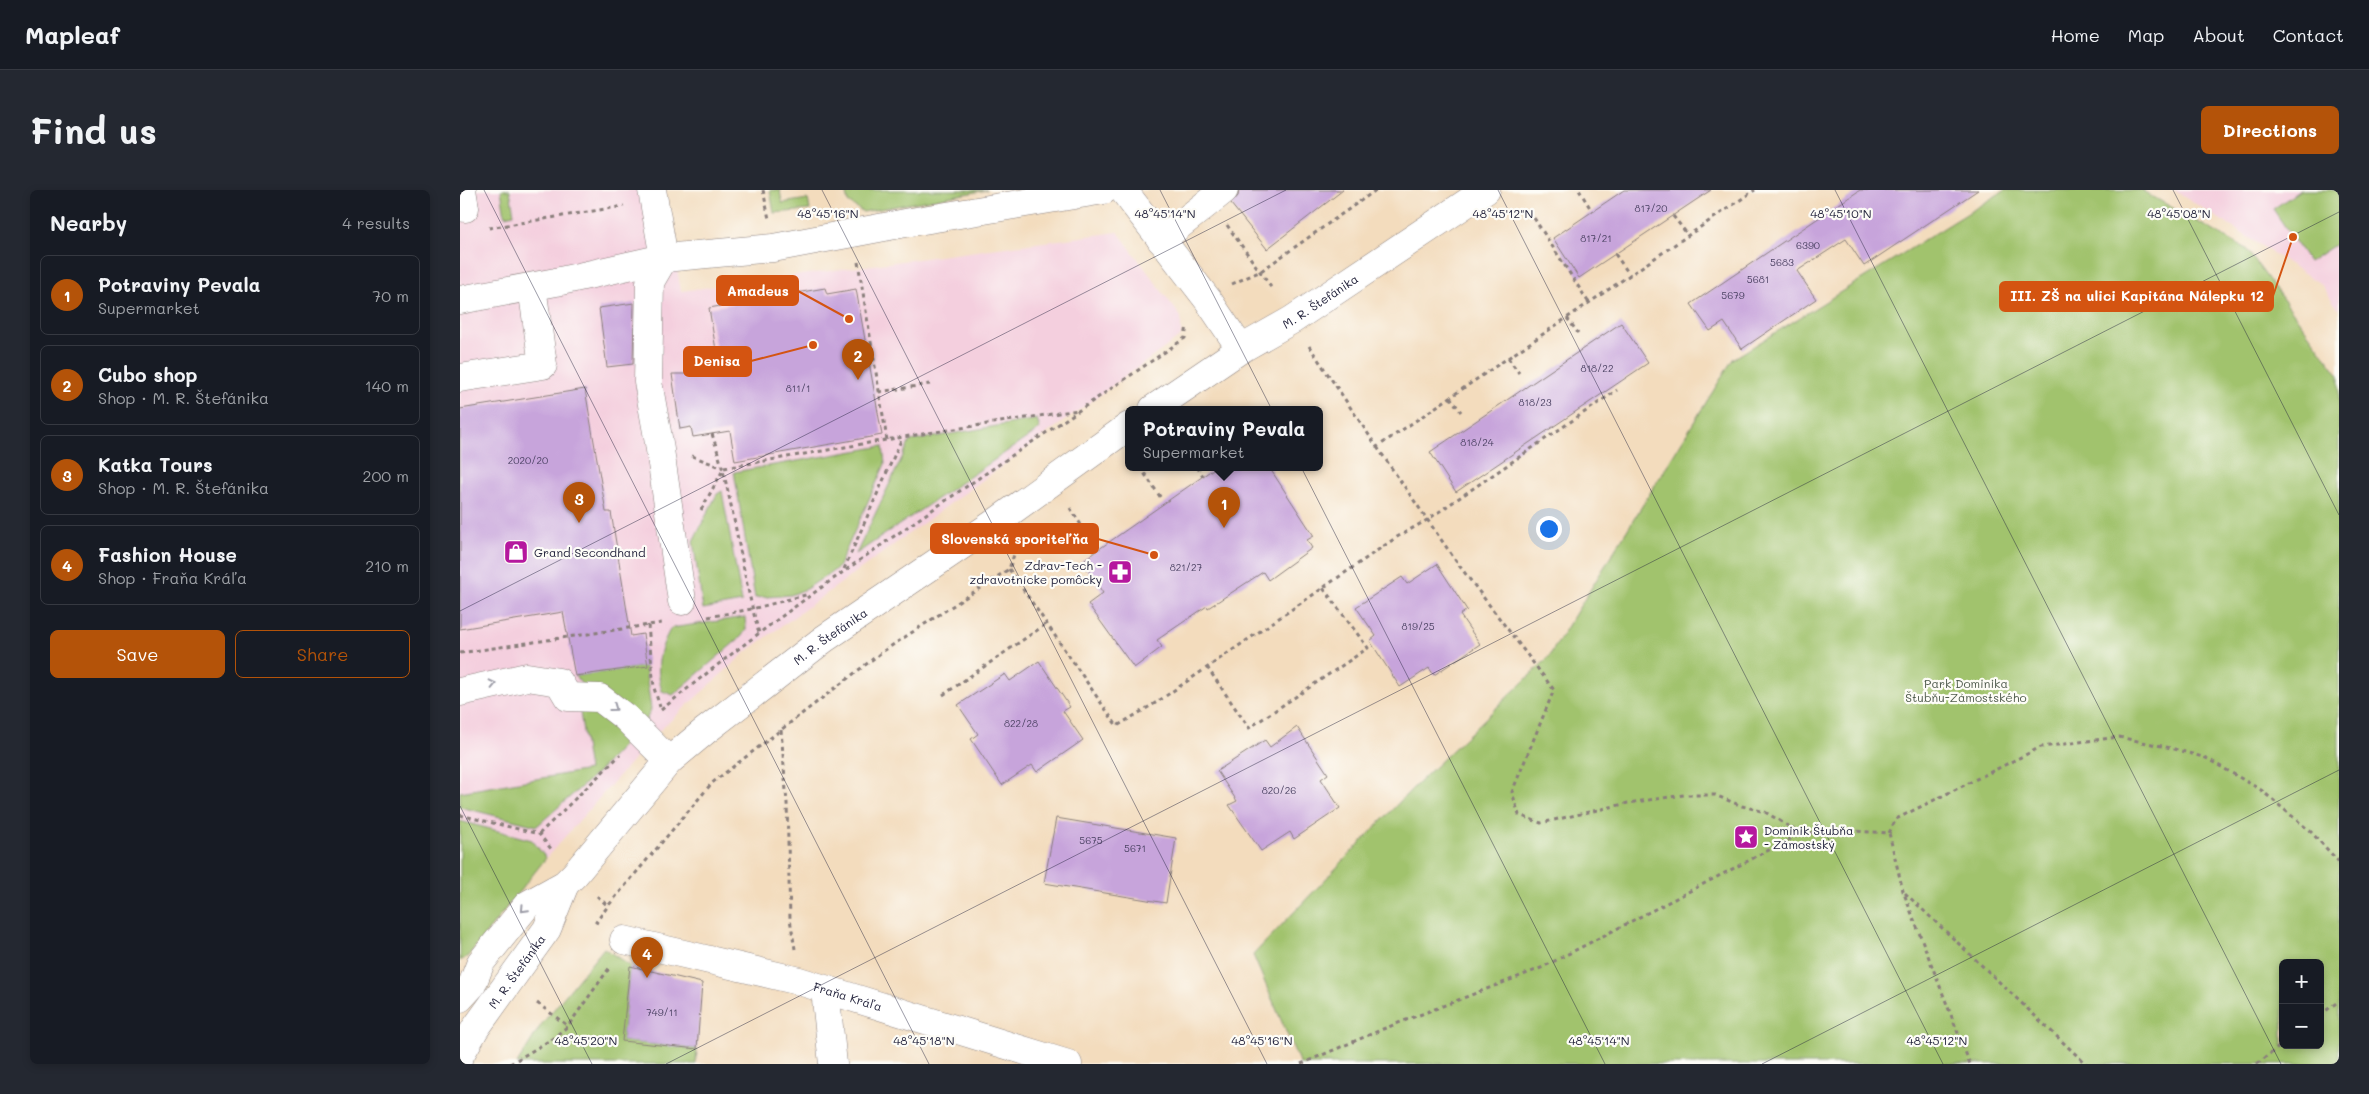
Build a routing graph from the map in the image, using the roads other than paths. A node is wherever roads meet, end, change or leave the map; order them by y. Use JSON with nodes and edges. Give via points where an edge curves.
{"nodes":[{"id":1,"x":1104,"y":190,"type":"edge"},
{"id":2,"x":1123,"y":190,"type":"edge"},
{"id":3,"x":1486,"y":190,"type":"edge"},
{"id":4,"x":653,"y":196,"type":"edge"},
{"id":5,"x":1217,"y":196,"type":"edge"},
{"id":6,"x":1161,"y":240,"type":"junction"},
{"id":7,"x":664,"y":258,"type":"junction"},
{"id":8,"x":532,"y":287,"type":"junction"},
{"id":9,"x":460,"y":300,"type":"edge"},
{"id":10,"x":1241,"y":349,"type":"junction"},
{"id":11,"x":460,"y":378,"type":"edge"},
{"id":12,"x":1157,"y":406,"type":"edge"},
{"id":13,"x":1125,"y":429,"type":"edge"},
{"id":14,"x":682,"y":601,"type":"dead end"},
{"id":15,"x":460,"y":692,"type":"edge"},
{"id":16,"x":669,"y":760,"type":"junction"},
{"id":17,"x":565,"y":884,"type":"junction"},
{"id":18,"x":624,"y":940,"type":"road end"},
{"id":19,"x":471,"y":969,"type":"edge"},
{"id":20,"x":825,"y":990,"type":"junction"},
{"id":21,"x":460,"y":998,"type":"edge"},
{"id":22,"x":460,"y":1055,"type":"edge"},
{"id":23,"x":833,"y":1064,"type":"edge"},
{"id":24,"x":1068,"y":1064,"type":"edge"}],
"edges":[{"from":1,"to":7,"type":"street","via":[[773,248]]},
{"from":2,"to":6,"type":"street"},
{"from":3,"to":10,"type":"street","name":"M. R. Štefánika","via":[[1292,320]]},
{"from":4,"to":7,"type":"street"},
{"from":5,"to":6,"type":"street"},
{"from":6,"to":10,"type":"street"},
{"from":7,"to":8,"type":"street"},
{"from":7,"to":14,"type":"street","via":[[650,282],[648,382]]},
{"from":8,"to":9,"type":"street"},
{"from":8,"to":11,"type":"street","via":[[543,366]]},
{"from":10,"to":12,"type":"street","name":"M. R. Štefánika"},
{"from":13,"to":16,"type":"street","name":"M. R. Štefánika","via":[[999,520],[824,638]]},
{"from":15,"to":16,"type":"street","one_way":true,"via":[[526,677],[559,682],[568,697],[600,698],[626,718]]},
{"from":16,"to":17,"type":"street","name":"M. R. Štefánika"},
{"from":17,"to":19,"type":"street","name":"M. R. Štefánika","one_way":true,"via":[[527,905]]},
{"from":17,"to":22,"type":"street","name":"M. R. Štefánika","via":[[548,929],[474,1029]]},
{"from":18,"to":20,"type":"street","name":"Fraňa Kráľa"},
{"from":19,"to":21,"type":"street","name":"M. R. Štefánika","via":[[472,985]]},
{"from":20,"to":23,"type":"street"},
{"from":20,"to":24,"type":"street","name":"Fraňa Kráľa"}]}
